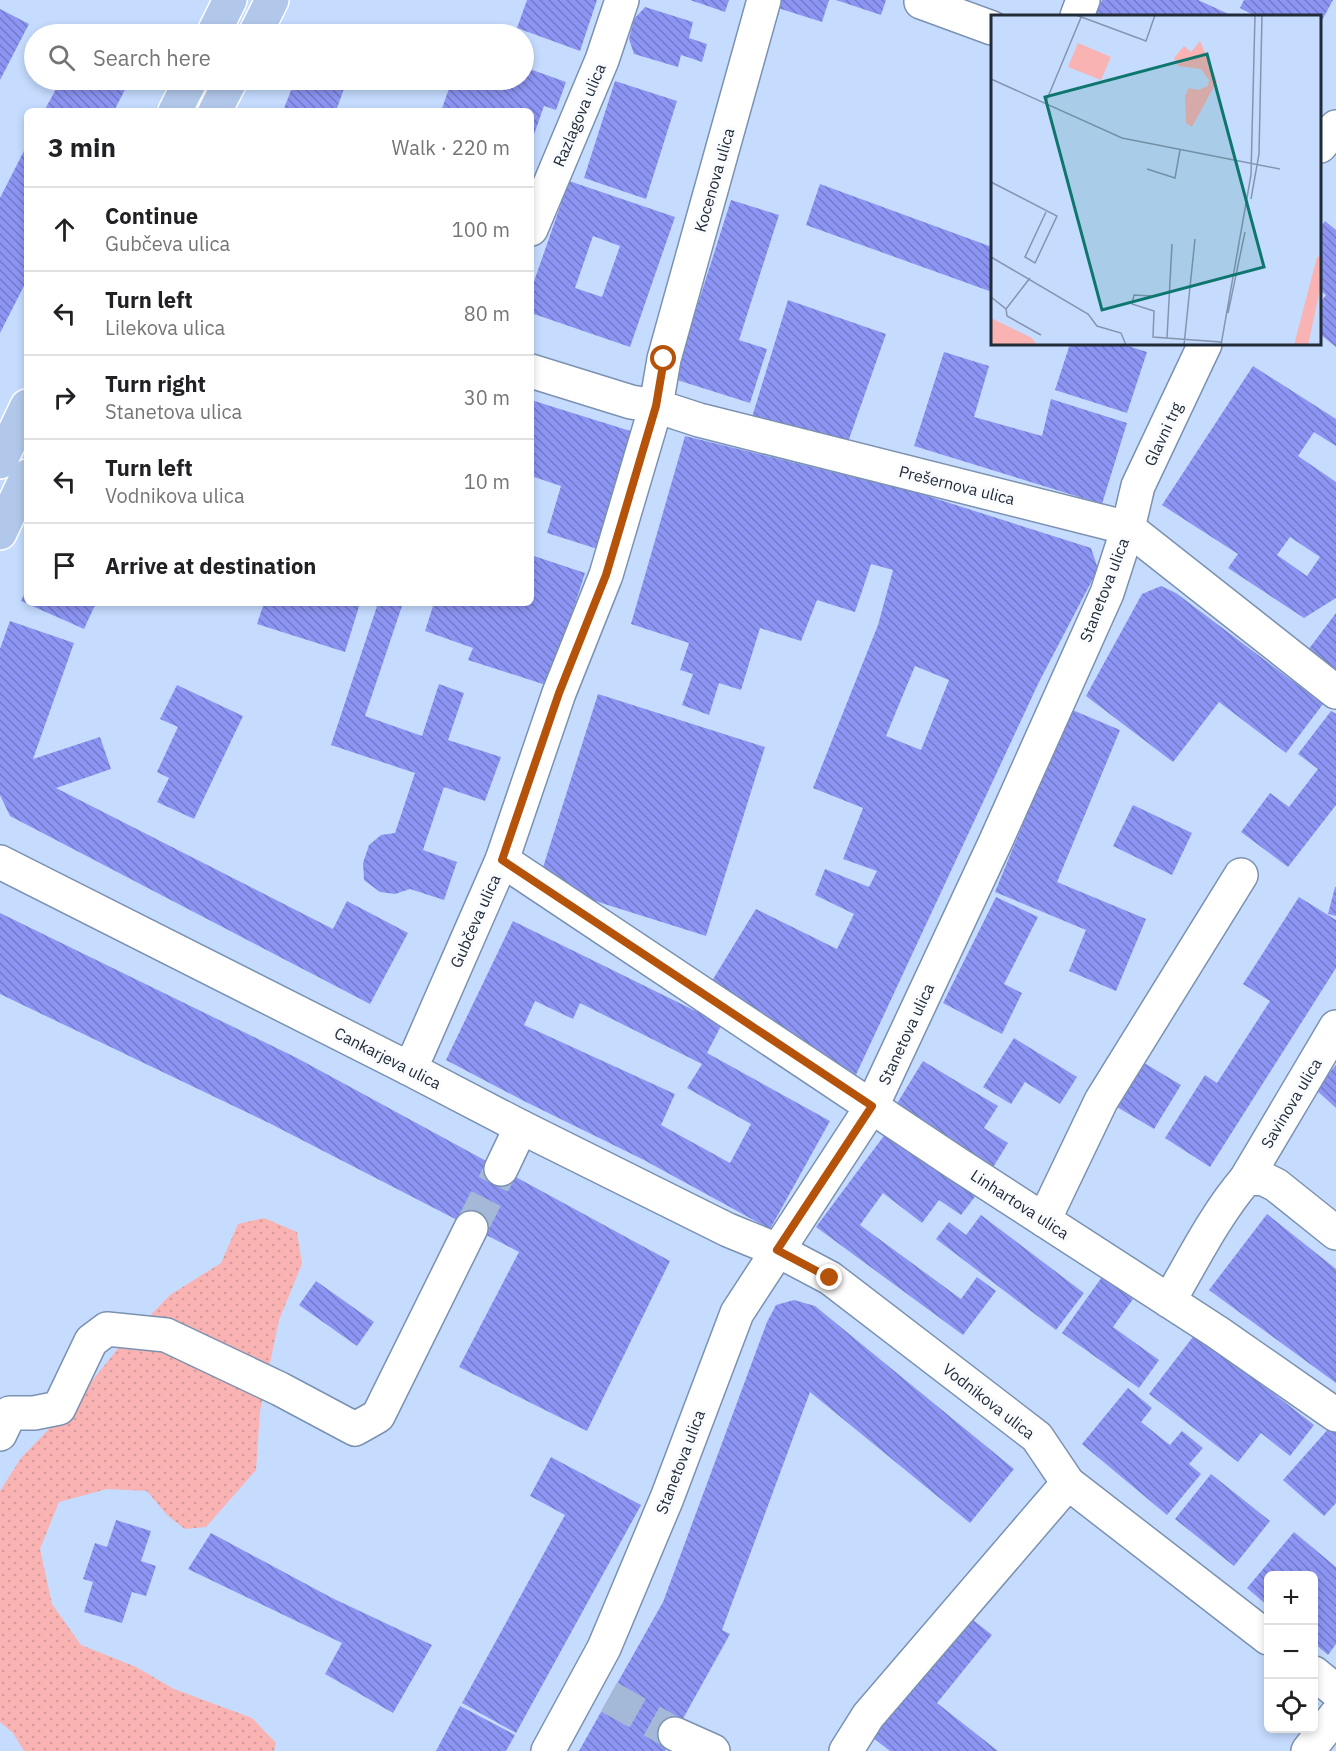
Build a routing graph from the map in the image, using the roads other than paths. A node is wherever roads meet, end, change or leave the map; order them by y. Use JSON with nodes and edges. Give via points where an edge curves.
{"nodes":[{"id":1,"x":230,"y":0,"type":"edge"},
{"id":2,"x":272,"y":0,"type":"edge"},
{"id":3,"x":622,"y":0,"type":"edge"},
{"id":4,"x":764,"y":0,"type":"edge"},
{"id":5,"x":1083,"y":0,"type":"edge"},
{"id":6,"x":921,"y":2,"type":"dead end"},
{"id":7,"x":1077,"y":15,"type":"edge"},
{"id":8,"x":218,"y":24,"type":"edge"},
{"id":9,"x":260,"y":24,"type":"edge"},
{"id":10,"x":991,"y":27,"type":"edge"},
{"id":11,"x":185,"y":90,"type":"edge"},
{"id":12,"x":226,"y":90,"type":"edge"},
{"id":13,"x":176,"y":108,"type":"edge"},
{"id":14,"x":217,"y":108,"type":"edge"},
{"id":15,"x":1336,"y":127,"type":"edge"},
{"id":16,"x":1321,"y":145,"type":"edge"},
{"id":17,"x":534,"y":222,"type":"edge"},
{"id":18,"x":1205,"y":345,"type":"edge"},
{"id":19,"x":664,"y":359,"type":"joint"},
{"id":20,"x":534,"y":371,"type":"edge"},
{"id":21,"x":656,"y":406,"type":"junction"},
{"id":22,"x":24,"y":412,"type":"edge"},
{"id":23,"x":0,"y":462,"type":"edge"},
{"id":24,"x":24,"y":482,"type":"edge"},
{"id":25,"x":1128,"y":528,"type":"junction"},
{"id":26,"x":0,"y":533,"type":"edge"},
{"id":27,"x":1336,"y":692,"type":"edge"},
{"id":28,"x":502,"y":860,"type":"junction"},
{"id":29,"x":0,"y":862,"type":"edge"},
{"id":30,"x":1241,"y":875,"type":"dead end"},
{"id":31,"x":1336,"y":1027,"type":"edge"},
{"id":32,"x":408,"y":1068,"type":"junction"},
{"id":33,"x":872,"y":1106,"type":"junction"},
{"id":34,"x":521,"y":1127,"type":"junction"},
{"id":35,"x":501,"y":1169,"type":"tunnel mouth"},
{"id":36,"x":1246,"y":1179,"type":"junction"},
{"id":37,"x":1044,"y":1220,"type":"junction"},
{"id":38,"x":471,"y":1228,"type":"tunnel mouth"},
{"id":39,"x":1336,"y":1233,"type":"edge"},
{"id":40,"x":777,"y":1250,"type":"junction"},
{"id":41,"x":1169,"y":1301,"type":"junction"},
{"id":42,"x":1336,"y":1415,"type":"edge"},
{"id":43,"x":0,"y":1434,"type":"edge"},
{"id":44,"x":1068,"y":1482,"type":"junction"},
{"id":45,"x":1264,"y":1634,"type":"edge"},
{"id":46,"x":1318,"y":1676,"type":"edge"},
{"id":47,"x":1336,"y":1691,"type":"edge"},
{"id":48,"x":1336,"y":1715,"type":"edge"},
{"id":49,"x":675,"y":1734,"type":"tunnel mouth"},
{"id":50,"x":548,"y":1751,"type":"edge"},
{"id":51,"x":713,"y":1751,"type":"edge"},
{"id":52,"x":846,"y":1751,"type":"edge"},
{"id":53,"x":1308,"y":1751,"type":"edge"}],
"edges":[{"from":1,"to":8,"type":"main road"},
{"from":2,"to":9,"type":"main road"},
{"from":3,"to":17,"type":"street","name":"Razlagova ulica","via":[[603,60]]},
{"from":4,"to":19,"type":"street","name":"Kocenova ulica"},
{"from":5,"to":7,"type":"street"},
{"from":6,"to":10,"type":"street"},
{"from":11,"to":13,"type":"main road"},
{"from":12,"to":14,"type":"main road"},
{"from":15,"to":16,"type":"street"},
{"from":18,"to":25,"type":"street","name":"Glavni trg","via":[[1138,486]]},
{"from":19,"to":21,"type":"street","name":"Gubčeva ulica"},
{"from":20,"to":21,"type":"street","name":"Prešernova ulica","via":[[631,402]]},
{"from":21,"to":25,"type":"street","name":"Prešernova ulica"},
{"from":21,"to":28,"type":"street","name":"Gubčeva ulica","via":[[606,575],[559,693]]},
{"from":22,"to":23,"type":"main road"},
{"from":24,"to":26,"type":"main road"},
{"from":25,"to":27,"type":"street","name":"Prešernova ulica"},
{"from":25,"to":33,"type":"street","name":"Stanetova ulica","via":[[1107,593]]},
{"from":28,"to":32,"type":"street","name":"Gubčeva ulica"},
{"from":28,"to":33,"type":"street","name":"Linhartova ulica"},
{"from":29,"to":32,"type":"street","name":"Cankarjeva ulica"},
{"from":30,"to":37,"type":"street","via":[[1101,1101]]},
{"from":31,"to":36,"type":"street","name":"Savinova ulica"},
{"from":32,"to":34,"type":"street","name":"Cankarjeva ulica"},
{"from":33,"to":37,"type":"street","name":"Linhartova ulica"},
{"from":33,"to":40,"type":"street","name":"Stanetova ulica"},
{"from":34,"to":35,"type":"street"},
{"from":34,"to":40,"type":"street","name":"Cankarjeva ulica","via":[[728,1230]]},
{"from":36,"to":39,"type":"street","via":[[1262,1178],[1276,1185]]},
{"from":36,"to":41,"type":"street"},
{"from":37,"to":41,"type":"street","name":"Linhartova ulica"},
{"from":38,"to":43,"type":"street","via":[[378,1416],[355,1429],[166,1335],[107,1329],[91,1341],[59,1408],[10,1413]]},
{"from":40,"to":44,"type":"street","name":"Vodnikova ulica","via":[[830,1278],[1037,1437]]},
{"from":40,"to":50,"type":"street","name":"Stanetova ulica","via":[[737,1313],[667,1498],[604,1648],[597,1690]]},
{"from":41,"to":42,"type":"street","name":"Linhartova ulica"},
{"from":44,"to":45,"type":"street","name":"Vodnikova ulica"},
{"from":44,"to":52,"type":"street","via":[[868,1716]]},
{"from":46,"to":47,"type":"street"},
{"from":48,"to":53,"type":"street"},
{"from":49,"to":51,"type":"street"}]}
